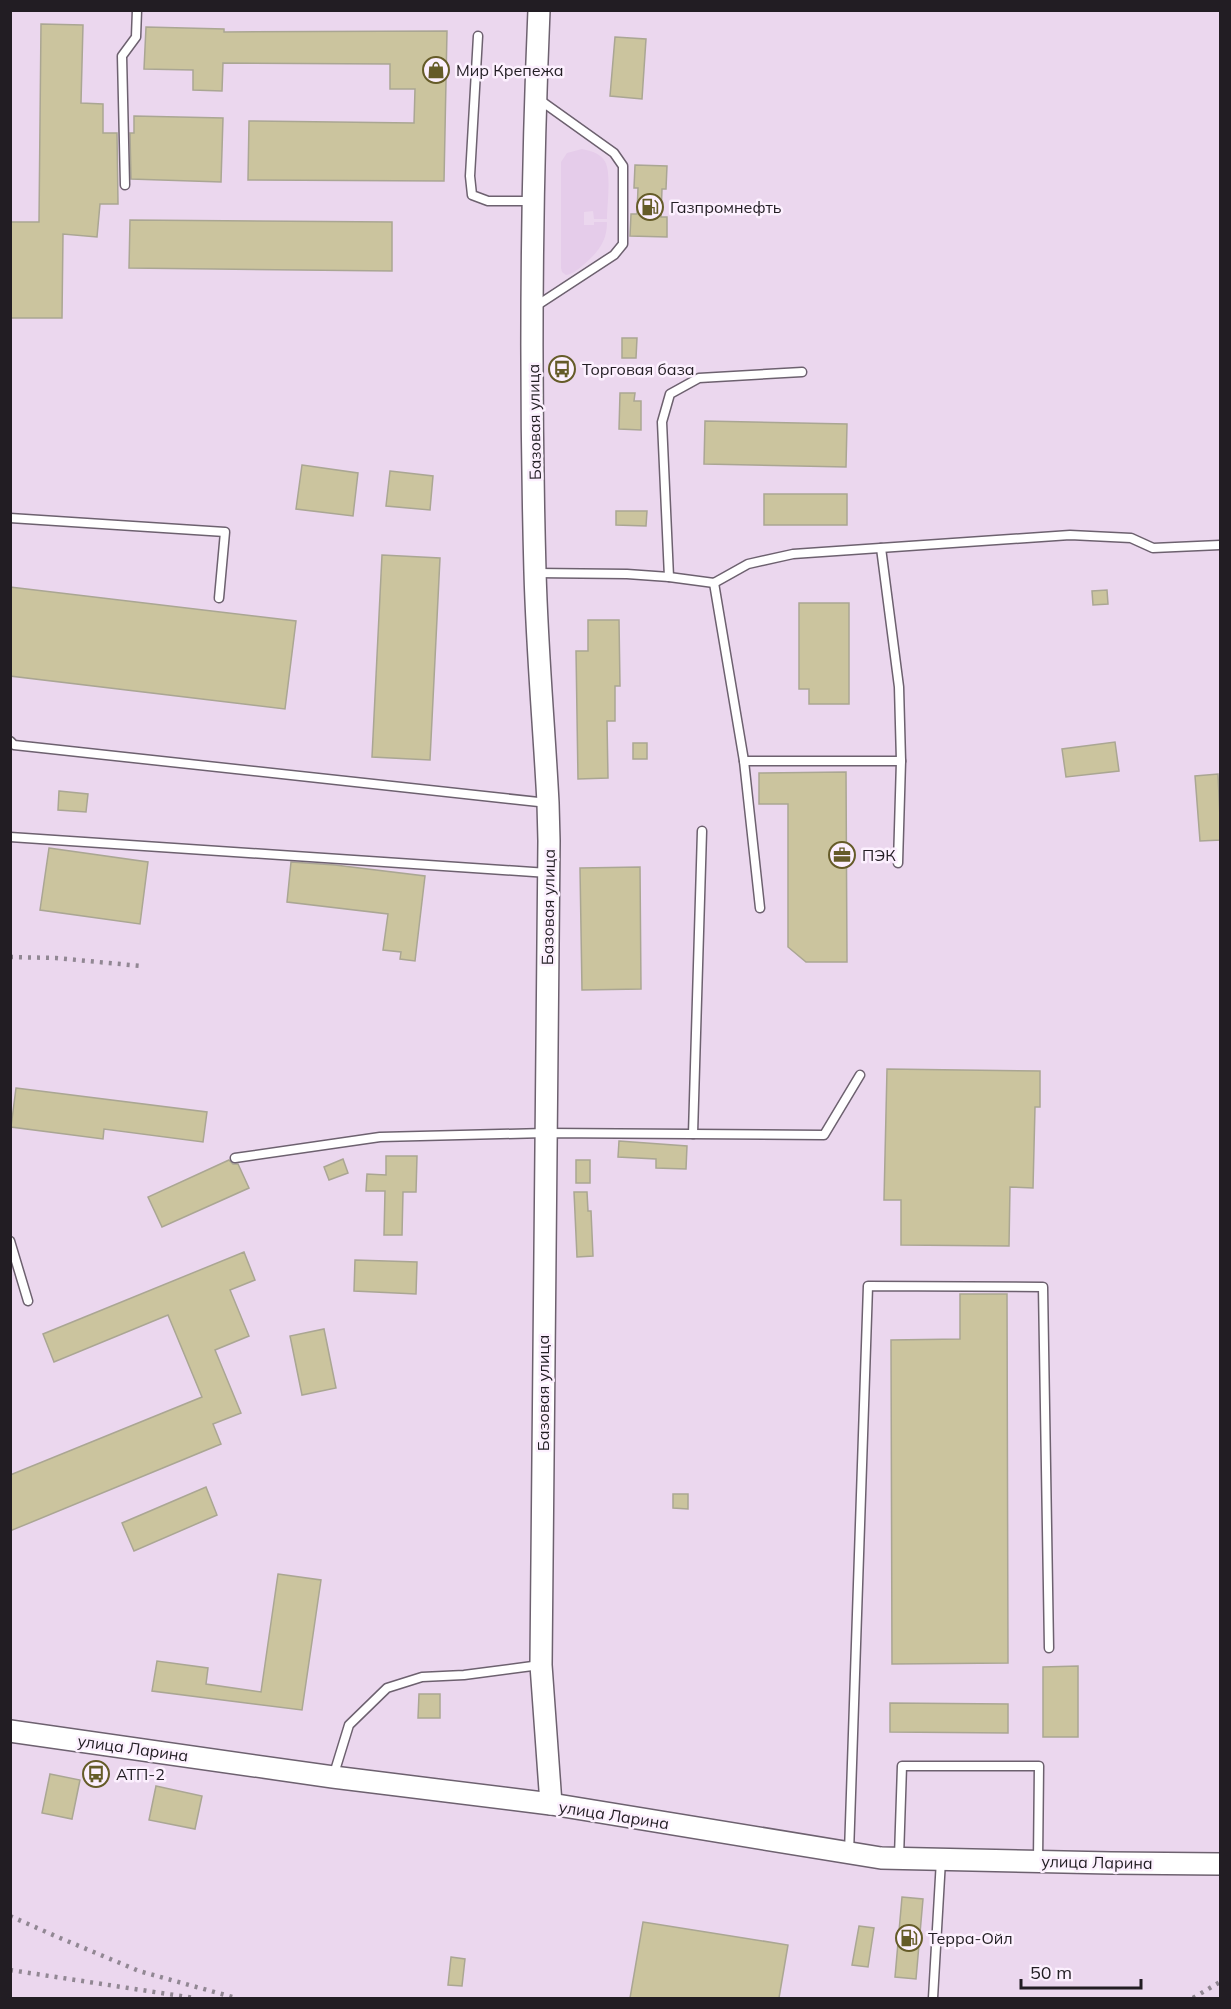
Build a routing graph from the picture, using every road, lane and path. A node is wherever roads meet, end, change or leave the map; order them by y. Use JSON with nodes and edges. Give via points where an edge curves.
{"nodes":[{"id":1,"x":137,"y":10,"type":"edge"},
{"id":2,"x":539,"y":10,"type":"edge"},
{"id":3,"x":478,"y":36,"type":"dead end"},
{"id":4,"x":535,"y":96,"type":"junction"},
{"id":5,"x":124,"y":185,"type":"dead end"},
{"id":6,"x":533,"y":201,"type":"junction"},
{"id":7,"x":533,"y":308,"type":"junction"},
{"id":8,"x":802,"y":372,"type":"dead end"},
{"id":9,"x":10,"y":518,"type":"edge"},
{"id":10,"x":1221,"y":545,"type":"edge"},
{"id":11,"x":880,"y":548,"type":"junction"},
{"id":12,"x":535,"y":573,"type":"junction"},
{"id":13,"x":669,"y":577,"type":"junction"},
{"id":14,"x":714,"y":583,"type":"junction"},
{"id":15,"x":219,"y":598,"type":"dead end"},
{"id":16,"x":10,"y":741,"type":"edge"},
{"id":17,"x":744,"y":761,"type":"junction"},
{"id":18,"x":901,"y":761,"type":"junction"},
{"id":19,"x":548,"y":803,"type":"junction"},
{"id":20,"x":702,"y":831,"type":"dead end"},
{"id":21,"x":10,"y":837,"type":"edge"},
{"id":22,"x":898,"y":864,"type":"dead end"},
{"id":23,"x":548,"y":873,"type":"junction"},
{"id":24,"x":760,"y":908,"type":"dead end"},
{"id":25,"x":860,"y":1075,"type":"dead end"},
{"id":26,"x":545,"y":1133,"type":"junction"},
{"id":27,"x":693,"y":1134,"type":"junction"},
{"id":28,"x":236,"y":1158,"type":"dead end"},
{"id":29,"x":10,"y":1241,"type":"edge"},
{"id":30,"x":28,"y":1301,"type":"dead end"},
{"id":31,"x":1049,"y":1648,"type":"dead end"},
{"id":32,"x":541,"y":1665,"type":"junction"},
{"id":33,"x":10,"y":1731,"type":"edge"},
{"id":34,"x":333,"y":1777,"type":"junction"},
{"id":35,"x":551,"y":1804,"type":"junction"},
{"id":36,"x":849,"y":1853,"type":"junction"},
{"id":37,"x":899,"y":1858,"type":"junction"},
{"id":38,"x":940,"y":1859,"type":"junction"},
{"id":39,"x":1038,"y":1862,"type":"junction"},
{"id":40,"x":1221,"y":1864,"type":"edge"},
{"id":41,"x":933,"y":1998,"type":"edge"}],
"edges":[{"from":1,"to":5,"type":"lane","via":[[136,38],[122,56]]},
{"from":2,"to":4,"type":"street","name":"Базовая улица"},
{"from":3,"to":6,"type":"lane","via":[[472,195],[488,201]]},
{"from":4,"to":6,"type":"street","name":"Базовая улица"},
{"from":4,"to":7,"type":"lane","via":[[615,153],[623,166],[623,233],[622,244],[614,255]]},
{"from":6,"to":7,"type":"street","name":"Базовая улица"},
{"from":7,"to":12,"type":"street","name":"Базовая улица"},
{"from":8,"to":13,"type":"lane","via":[[699,378],[670,394],[662,422]]},
{"from":9,"to":15,"type":"lane","via":[[225,532]]},
{"from":10,"to":11,"type":"lane","via":[[1153,548],[1131,538],[1070,535]]},
{"from":11,"to":14,"type":"lane","via":[[793,554],[759,561]]},
{"from":11,"to":18,"type":"lane","via":[[899,687]]},
{"from":12,"to":13,"type":"lane"},
{"from":12,"to":19,"type":"street","name":"Базовая улица"},
{"from":13,"to":14,"type":"lane"},
{"from":14,"to":17,"type":"lane"},
{"from":16,"to":19,"type":"lane","via":[[14,745]]},
{"from":17,"to":18,"type":"lane"},
{"from":17,"to":24,"type":"lane"},
{"from":18,"to":22,"type":"lane"},
{"from":19,"to":23,"type":"street","name":"Базовая улица"},
{"from":20,"to":27,"type":"lane"},
{"from":21,"to":23,"type":"lane"},
{"from":23,"to":26,"type":"street","name":"Базовая улица"},
{"from":25,"to":27,"type":"lane","via":[[824,1135]]},
{"from":26,"to":27,"type":"lane"},
{"from":26,"to":28,"type":"lane","via":[[380,1137]]},
{"from":26,"to":32,"type":"street","name":"Базовая улица"},
{"from":29,"to":30,"type":"lane"},
{"from":31,"to":36,"type":"lane","via":[[1043,1287],[868,1286]]},
{"from":32,"to":34,"type":"lane","via":[[422,1677],[387,1688],[349,1725]]},
{"from":32,"to":35,"type":"street","name":"Базовая улица"},
{"from":33,"to":34,"type":"street","name":"улица Ларина"},
{"from":34,"to":35,"type":"street","name":"улица Ларина"},
{"from":35,"to":36,"type":"street","name":"улица Ларина"},
{"from":36,"to":37,"type":"street","name":"улица Ларина"},
{"from":37,"to":38,"type":"street","name":"улица Ларина"},
{"from":37,"to":39,"type":"lane","via":[[902,1766],[1039,1766]]},
{"from":38,"to":39,"type":"street","name":"улица Ларина"},
{"from":38,"to":41,"type":"lane"},
{"from":39,"to":40,"type":"street","name":"улица Ларина"}]}
